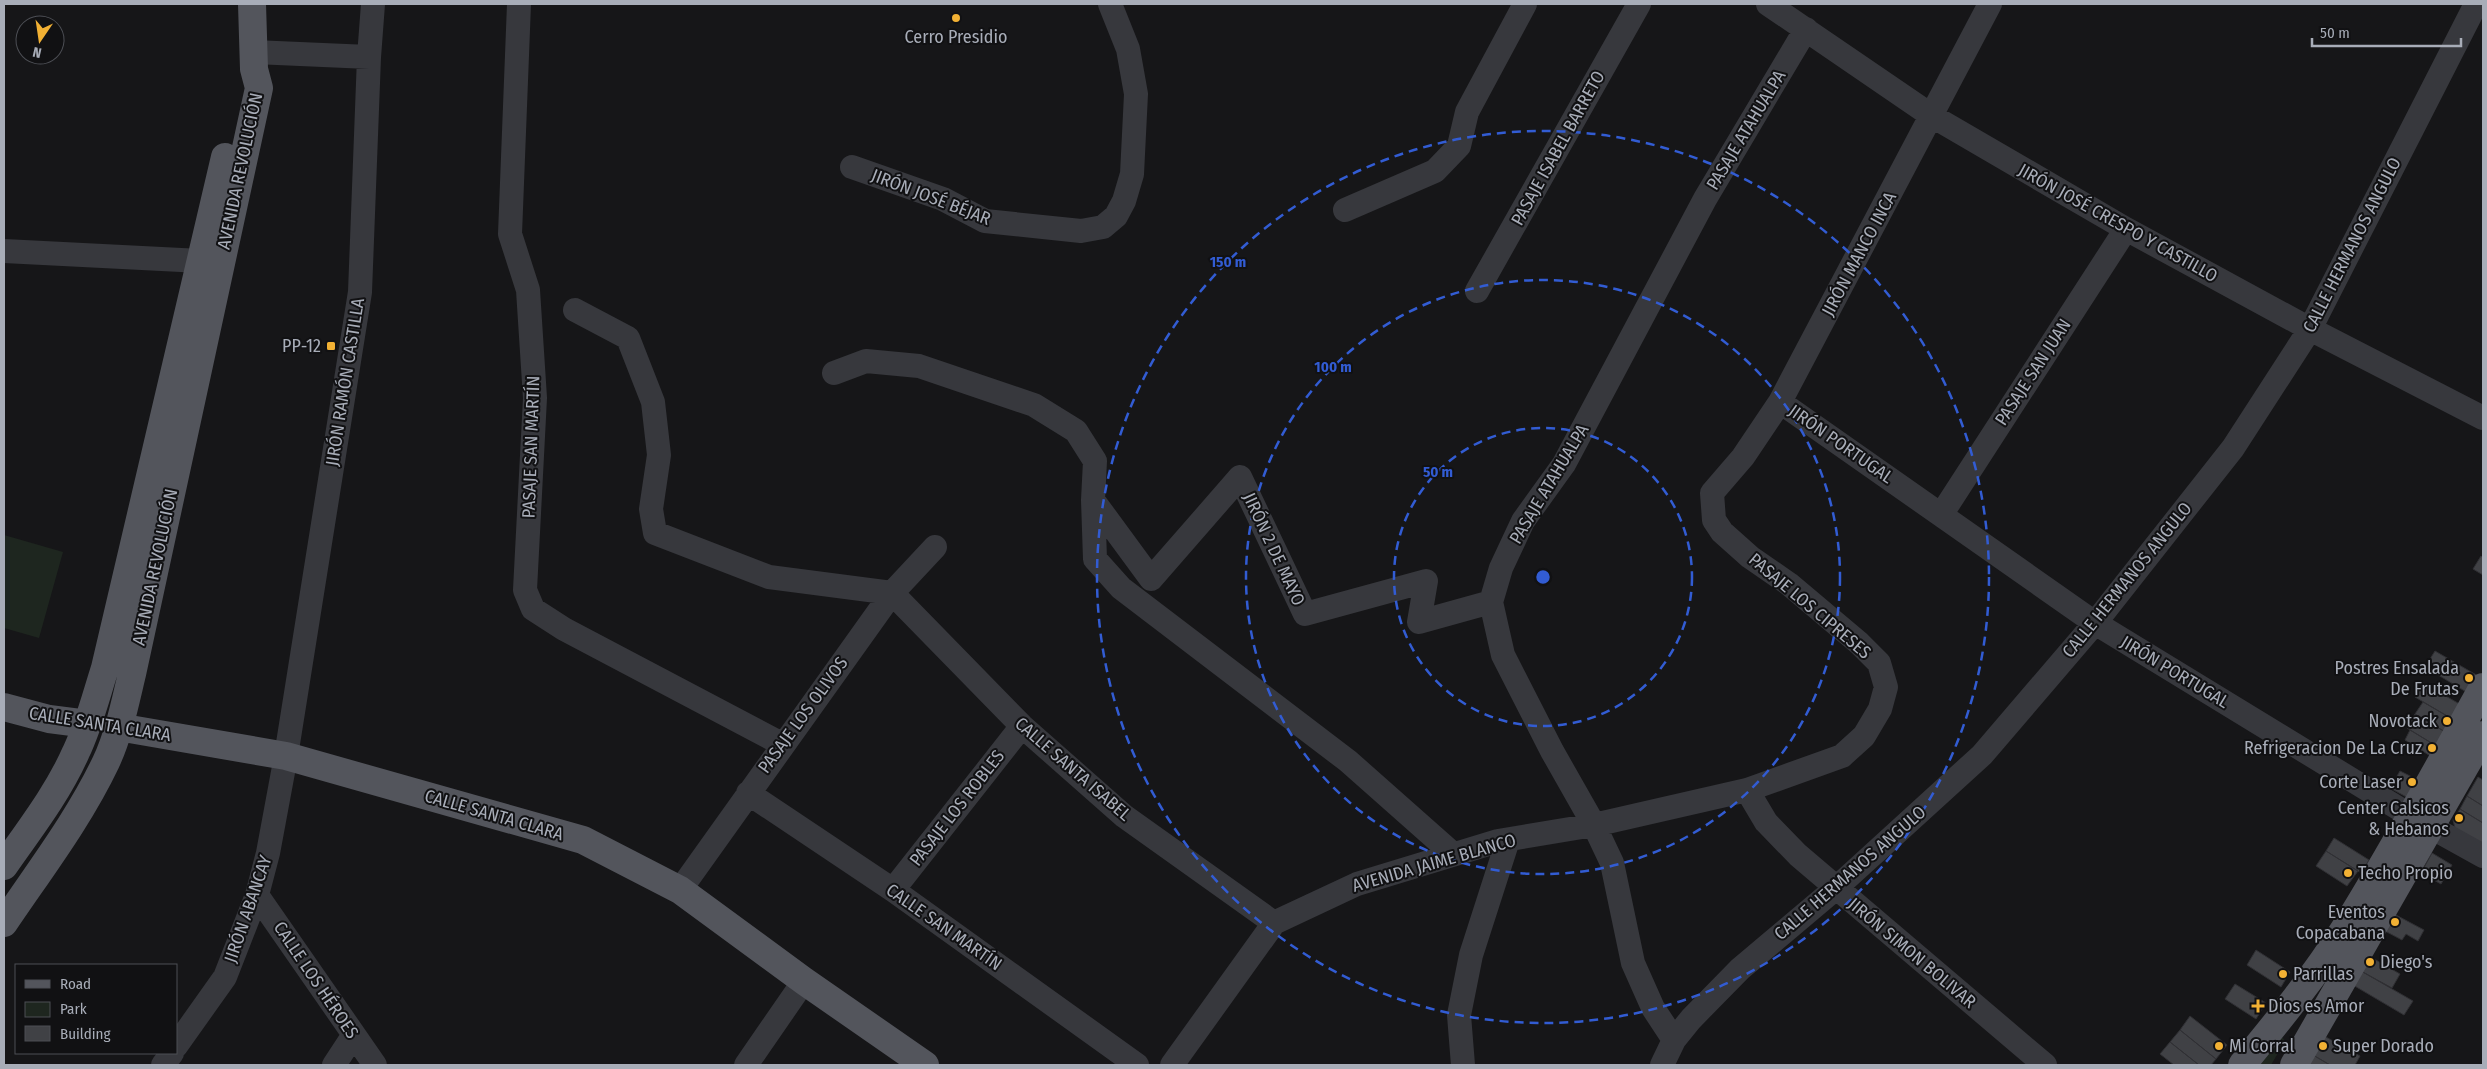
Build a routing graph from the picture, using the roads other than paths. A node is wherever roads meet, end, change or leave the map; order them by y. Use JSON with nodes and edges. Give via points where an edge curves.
{"nodes":[{"id":1,"x":252,"y":4,"type":"edge"},
{"id":2,"x":373,"y":4,"type":"edge"},
{"id":3,"x":519,"y":4,"type":"edge"},
{"id":4,"x":1110,"y":4,"type":"edge"},
{"id":5,"x":1525,"y":4,"type":"edge"},
{"id":6,"x":1638,"y":4,"type":"edge"},
{"id":7,"x":1768,"y":4,"type":"edge"},
{"id":8,"x":1990,"y":4,"type":"edge"},
{"id":9,"x":2476,"y":4,"type":"edge"},
{"id":10,"x":1806,"y":30,"type":"junction"},
{"id":11,"x":369,"y":57,"type":"junction"},
{"id":12,"x":254,"y":60,"type":"junction"},
{"id":13,"x":1932,"y":116,"type":"junction"},
{"id":14,"x":852,"y":167,"type":"dead end"},
{"id":15,"x":1345,"y":210,"type":"dead end"},
{"id":16,"x":2126,"y":230,"type":"junction"},
{"id":17,"x":4,"y":251,"type":"edge"},
{"id":18,"x":201,"y":261,"type":"junction"},
{"id":19,"x":1477,"y":291,"type":"dead end"},
{"id":20,"x":575,"y":310,"type":"dead end"},
{"id":21,"x":2310,"y":329,"type":"junction"},
{"id":22,"x":834,"y":373,"type":"dead end"},
{"id":23,"x":1780,"y":402,"type":"junction"},
{"id":24,"x":2483,"y":418,"type":"edge"},
{"id":25,"x":1712,"y":493,"type":"joint"},
{"id":26,"x":1093,"y":500,"type":"junction"},
{"id":27,"x":1941,"y":515,"type":"junction"},
{"id":28,"x":935,"y":548,"type":"dead end"},
{"id":29,"x":892,"y":593,"type":"junction"},
{"id":30,"x":1490,"y":602,"type":"junction"},
{"id":31,"x":2095,"y":623,"type":"junction"},
{"id":32,"x":2483,"y":687,"type":"edge"},
{"id":33,"x":4,"y":707,"type":"edge"},
{"id":34,"x":88,"y":724,"type":"junction"},
{"id":35,"x":1022,"y":726,"type":"junction"},
{"id":36,"x":118,"y":727,"type":"junction"},
{"id":37,"x":2483,"y":734,"type":"edge"},
{"id":38,"x":782,"y":744,"type":"junction"},
{"id":39,"x":286,"y":756,"type":"junction"},
{"id":40,"x":1746,"y":790,"type":"junction"},
{"id":41,"x":748,"y":792,"type":"junction"},
{"id":42,"x":2421,"y":822,"type":"junction"},
{"id":43,"x":1594,"y":825,"type":"junction"},
{"id":44,"x":1508,"y":840,"type":"junction"},
{"id":45,"x":1453,"y":854,"type":"junction"},
{"id":46,"x":2483,"y":856,"type":"edge"},
{"id":47,"x":4,"y":866,"type":"edge"},
{"id":48,"x":1836,"y":888,"type":"junction"},
{"id":49,"x":680,"y":890,"type":"junction"},
{"id":50,"x":892,"y":890,"type":"junction"},
{"id":51,"x":257,"y":895,"type":"junction"},
{"id":52,"x":4,"y":923,"type":"edge"},
{"id":53,"x":1274,"y":924,"type":"junction"},
{"id":54,"x":804,"y":981,"type":"junction"},
{"id":55,"x":353,"y":1036,"type":"junction"},
{"id":56,"x":1674,"y":1040,"type":"junction"},
{"id":57,"x":178,"y":1043,"type":"edge"},
{"id":58,"x":171,"y":1054,"type":"edge"},
{"id":59,"x":163,"y":1065,"type":"edge"},
{"id":60,"x":334,"y":1065,"type":"edge"},
{"id":61,"x":375,"y":1065,"type":"edge"},
{"id":62,"x":746,"y":1065,"type":"edge"},
{"id":63,"x":925,"y":1065,"type":"edge"},
{"id":64,"x":1137,"y":1065,"type":"edge"},
{"id":65,"x":1172,"y":1065,"type":"edge"},
{"id":66,"x":1463,"y":1065,"type":"edge"},
{"id":67,"x":1662,"y":1065,"type":"edge"},
{"id":68,"x":2045,"y":1065,"type":"edge"},
{"id":69,"x":2242,"y":1065,"type":"edge"},
{"id":70,"x":2294,"y":1065,"type":"edge"}],
"edges":[{"from":1,"to":12,"type":"main road"},
{"from":2,"to":11,"type":"street","name":"JIRÓN RAMÓN CASTILLA"},
{"from":3,"to":38,"type":"street","name":"PASAJE SAN MARTÍN","via":[[510,234],[528,290],[535,398],[526,590],[533,609],[564,629]]},
{"from":4,"to":14,"type":"street","name":"JIRÓN JOSÉ BÉJAR","via":[[1128,49],[1136,94],[1132,174],[1116,216],[1103,227],[1081,231],[985,221],[943,199]]},
{"from":5,"to":15,"type":"street","via":[[1467,112],[1459,146],[1435,171]]},
{"from":6,"to":19,"type":"street","name":"PASAJE ISABEL BARRETO"},
{"from":7,"to":10,"type":"street","name":"JIRÓN JOSÉ CRESPO Y CASTILLO"},
{"from":8,"to":13,"type":"street","name":"JIRÓN MANCO INCA"},
{"from":9,"to":21,"type":"street","name":"CALLE HERMANOS ANGULO"},
{"from":10,"to":13,"type":"street","name":"JIRÓN JOSÉ CRESPO Y CASTILLO"},
{"from":10,"to":30,"type":"street","name":"PASAJE ATAHUALPA","via":[[1705,199],[1564,464],[1523,521],[1501,568]]},
{"from":11,"to":12,"type":"street"},
{"from":11,"to":39,"type":"street","name":"JIRÓN RAMÓN CASTILLA","via":[[360,292]]},
{"from":12,"to":18,"type":"main road","name":"AVENIDA REVOLUCIÓN","via":[[242,87]]},
{"from":12,"to":36,"type":"main road","name":"AVENIDA REVOLUCIÓN","via":[[259,88]]},
{"from":13,"to":16,"type":"street","name":"JIRÓN JOSÉ CRESPO Y CASTILLO"},
{"from":13,"to":23,"type":"street","name":"JIRÓN MANCO INCA"},
{"from":16,"to":21,"type":"street","name":"JIRÓN JOSÉ CRESPO Y CASTILLO"},
{"from":16,"to":27,"type":"street","name":"PASAJE SAN JUAN"},
{"from":17,"to":18,"type":"street"},
{"from":18,"to":34,"type":"main road","name":"AVENIDA REVOLUCIÓN","via":[[105,668]]},
{"from":20,"to":29,"type":"street","via":[[628,338],[653,402],[659,456],[651,509],[655,533],[769,578]]},
{"from":21,"to":24,"type":"street","name":"JIRÓN JOSÉ CRESPO Y CASTILLO"},
{"from":21,"to":31,"type":"street","name":"CALLE HERMANOS ANGULO","via":[[2233,448]]},
{"from":22,"to":26,"type":"street","via":[[866,361],[919,366],[1034,405],[1076,431],[1095,461]]},
{"from":23,"to":25,"type":"street","name":"JIRÓN MANCO INCA","via":[[1743,457]]},
{"from":23,"to":27,"type":"street","name":"JIRÓN PORTUGAL"},
{"from":25,"to":40,"type":"street","name":"PASAJE LOS CIPRESES","via":[[1714,520],[1722,532],[1859,643],[1879,664],[1886,687],[1880,709],[1864,736],[1842,756]]},
{"from":26,"to":30,"type":"street","name":"JIRÓN 2 DE MAYO","via":[[1151,579],[1240,477],[1305,614],[1426,581],[1419,622]]},
{"from":26,"to":45,"type":"street","via":[[1095,559],[1121,588],[1348,761]]},
{"from":27,"to":31,"type":"street","name":"JIRÓN PORTUGAL"},
{"from":28,"to":29,"type":"street","name":"PASAJE LOS OLIVOS"},
{"from":29,"to":35,"type":"street","name":"CALLE SANTA ISABEL"},
{"from":29,"to":38,"type":"street","name":"PASAJE LOS OLIVOS"},
{"from":30,"to":43,"type":"street","via":[[1503,655],[1552,752]]},
{"from":31,"to":42,"type":"street","name":"JIRÓN PORTUGAL"},
{"from":31,"to":48,"type":"street","name":"CALLE HERMANOS ANGULO","via":[[1982,755]]},
{"from":32,"to":42,"type":"main road"},
{"from":33,"to":34,"type":"main road","name":"CALLE SANTA CLARA","via":[[49,719]]},
{"from":34,"to":36,"type":"street","name":"CALLE SANTA CLARA"},
{"from":34,"to":47,"type":"main road","name":"AVENIDA REVOLUCIÓN","via":[[76,754],[52,795]]},
{"from":35,"to":50,"type":"street","name":"PASAJE LOS ROBLES"},
{"from":35,"to":53,"type":"street","name":"CALLE SANTA ISABEL","via":[[1124,816]]},
{"from":36,"to":39,"type":"main road","name":"CALLE SANTA CLARA"},
{"from":36,"to":52,"type":"main road","name":"AVENIDA REVOLUCIÓN","via":[[106,761],[80,809]]},
{"from":37,"to":42,"type":"main road"},
{"from":38,"to":41,"type":"street","name":"PASAJE LOS OLIVOS"},
{"from":39,"to":49,"type":"main road","name":"CALLE SANTA CLARA","via":[[583,840]]},
{"from":39,"to":51,"type":"street","name":"JIRÓN ABANCAY"},
{"from":40,"to":43,"type":"street","name":"PASAJE LOS CIPRESES"},
{"from":40,"to":48,"type":"street","name":"JIRÓN SIMON BOLIVAR","via":[[1766,822],[1798,856]]},
{"from":41,"to":49,"type":"street","name":"PASAJE LOS OLIVOS"},
{"from":41,"to":50,"type":"street","name":"CALLE SAN MARTÍN"},
{"from":42,"to":46,"type":"street","name":"JIRÓN PORTUGAL"},
{"from":42,"to":69,"type":"main road","via":[[2285,1012]]},
{"from":42,"to":70,"type":"main road"},
{"from":43,"to":44,"type":"street","name":"AVENIDA JAIME BLANCO"},
{"from":43,"to":56,"type":"street","via":[[1612,863],[1633,964],[1653,1008]]},
{"from":44,"to":45,"type":"street","name":"AVENIDA JAIME BLANCO"},
{"from":44,"to":66,"type":"street","via":[[1471,956],[1459,1015]]},
{"from":45,"to":53,"type":"street","name":"AVENIDA JAIME BLANCO","via":[[1357,884]]},
{"from":48,"to":56,"type":"street","name":"CALLE HERMANOS ANGULO","via":[[1740,969]]},
{"from":48,"to":68,"type":"street","name":"JIRÓN SIMON BOLIVAR"},
{"from":49,"to":54,"type":"main road","name":"CALLE SANTA CLARA"},
{"from":50,"to":64,"type":"street","name":"CALLE SAN MARTÍN"},
{"from":51,"to":55,"type":"street","name":"CALLE LOS HÉROES"},
{"from":51,"to":57,"type":"street","name":"JIRÓN ABANCAY","via":[[225,977]]},
{"from":53,"to":65,"type":"street","name":"AVENIDA JAIME BLANCO"},
{"from":54,"to":62,"type":"street"},
{"from":54,"to":63,"type":"main road","name":"CALLE SANTA CLARA"},
{"from":55,"to":60,"type":"street"},
{"from":55,"to":61,"type":"street","name":"CALLE LOS HÉROES"},
{"from":56,"to":67,"type":"street","name":"CALLE HERMANOS ANGULO"},
{"from":58,"to":59,"type":"street"}]}
